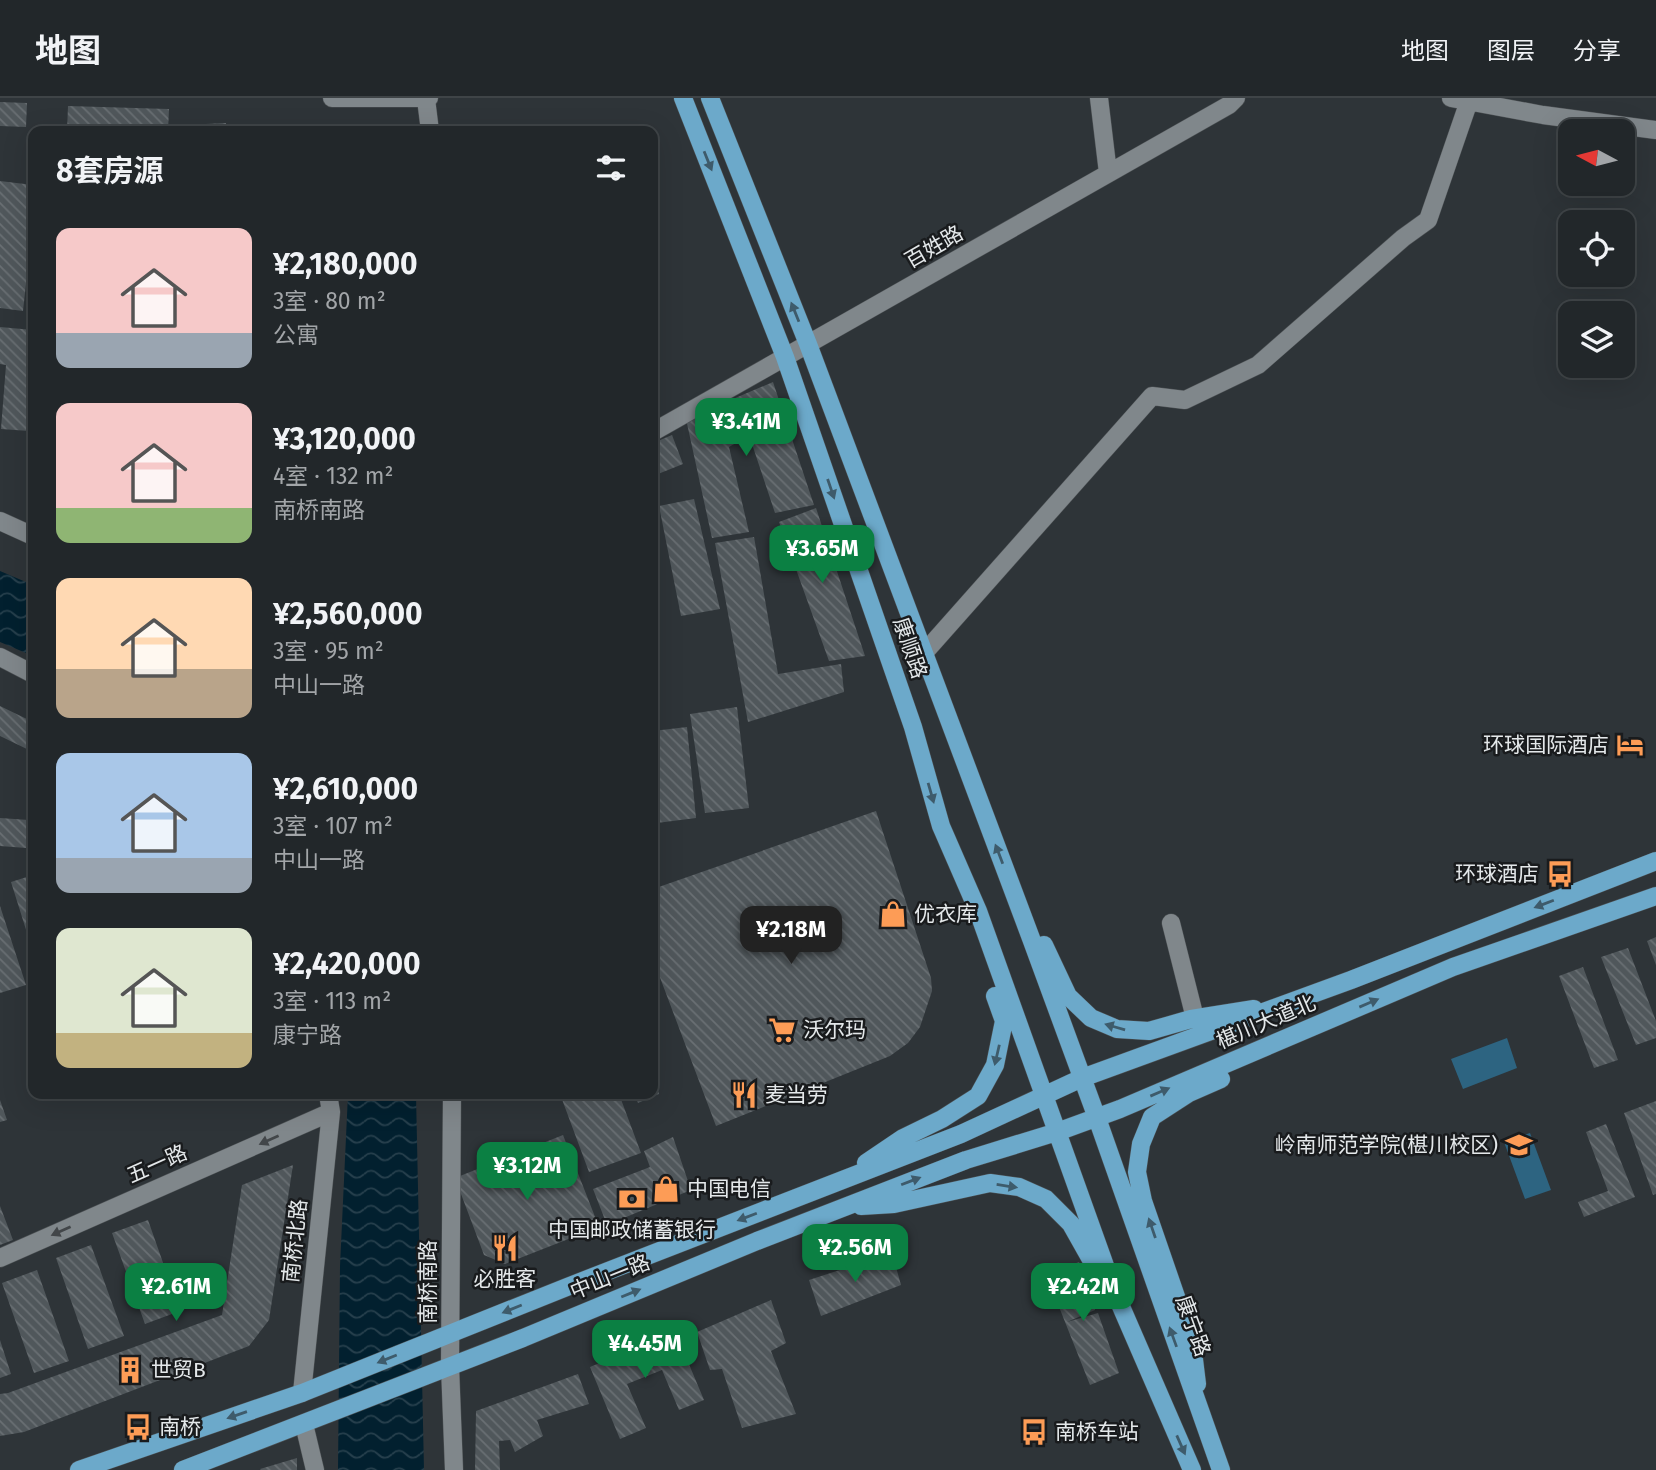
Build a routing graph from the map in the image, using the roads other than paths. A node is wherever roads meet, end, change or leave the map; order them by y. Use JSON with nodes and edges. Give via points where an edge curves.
{"nodes":[{"id":1,"x":332,"y":98,"type":"edge"},
{"id":2,"x":683,"y":98,"type":"edge"},
{"id":3,"x":710,"y":98,"type":"edge"},
{"id":4,"x":1099,"y":98,"type":"edge"},
{"id":5,"x":427,"y":99,"type":"edge"},
{"id":6,"x":1231,"y":100,"type":"edge"},
{"id":7,"x":1460,"y":100,"type":"edge"},
{"id":8,"x":430,"y":126,"type":"edge"},
{"id":9,"x":1656,"y":130,"type":"edge"},
{"id":10,"x":1108,"y":173,"type":"junction"},
{"id":11,"x":808,"y":344,"type":"junction"},
{"id":12,"x":785,"y":357,"type":"junction"},
{"id":13,"x":658,"y":429,"type":"edge"},
{"id":14,"x":0,"y":521,"type":"edge"},
{"id":15,"x":28,"y":534,"type":"edge"},
{"id":16,"x":923,"y":653,"type":"junction"},
{"id":17,"x":0,"y":657,"type":"edge"},
{"id":18,"x":28,"y":671,"type":"edge"},
{"id":19,"x":941,"y":826,"type":"junction"},
{"id":20,"x":1656,"y":861,"type":"edge"},
{"id":21,"x":1014,"y":895,"type":"junction"},
{"id":22,"x":1656,"y":896,"type":"edge"},
{"id":23,"x":1171,"y":923,"type":"dead end"},
{"id":24,"x":1278,"y":1007,"type":"junction"},
{"id":25,"x":1195,"y":1018,"type":"junction"},
{"id":26,"x":1281,"y":1041,"type":"junction"},
{"id":27,"x":1082,"y":1079,"type":"junction"},
{"id":28,"x":1044,"y":1097,"type":"junction"},
{"id":29,"x":329,"y":1099,"type":"edge"},
{"id":30,"x":452,"y":1099,"type":"edge"},
{"id":31,"x":331,"y":1112,"type":"junction"},
{"id":32,"x":1097,"y":1118,"type":"junction"},
{"id":33,"x":1057,"y":1132,"type":"junction"},
{"id":34,"x":836,"y":1182,"type":"junction"},
{"id":35,"x":844,"y":1207,"type":"junction"},
{"id":36,"x":0,"y":1258,"type":"edge"},
{"id":37,"x":450,"y":1333,"type":"junction"},
{"id":38,"x":450,"y":1366,"type":"junction"},
{"id":39,"x":302,"y":1393,"type":"junction"},
{"id":40,"x":1200,"y":1412,"type":"junction"},
{"id":41,"x":1170,"y":1419,"type":"junction"},
{"id":42,"x":304,"y":1424,"type":"junction"},
{"id":43,"x":79,"y":1470,"type":"edge"},
{"id":44,"x":183,"y":1470,"type":"edge"},
{"id":45,"x":314,"y":1470,"type":"edge"},
{"id":46,"x":454,"y":1470,"type":"edge"},
{"id":47,"x":1192,"y":1470,"type":"edge"},
{"id":48,"x":1221,"y":1470,"type":"edge"}],
"edges":[{"from":1,"to":5,"type":"street"},
{"from":2,"to":12,"type":"main road","name":"康顺路","one_way":true},
{"from":11,"to":3,"type":"main road","name":"康顺路","one_way":true},
{"from":4,"to":10,"type":"street"},
{"from":5,"to":8,"type":"street"},
{"from":6,"to":10,"type":"street","name":"百姓路"},
{"from":7,"to":9,"type":"street"},
{"from":7,"to":16,"type":"street","via":[[1429,220],[1258,365],[1185,400],[1152,396]]},
{"from":10,"to":11,"type":"street","name":"百姓路"},
{"from":11,"to":12,"type":"street","name":"百姓路"},
{"from":11,"to":16,"type":"main road","name":"康顺路"},
{"from":12,"to":13,"type":"street","name":"百姓路"},
{"from":12,"to":19,"type":"main road","name":"康顺路","one_way":true,"via":[[913,727]]},
{"from":14,"to":15,"type":"street"},
{"from":21,"to":16,"type":"main road","name":"康顺路","one_way":true},
{"from":17,"to":18,"type":"street"},
{"from":19,"to":28,"type":"main road","name":"康顺路","via":[[978,911]]},
{"from":19,"to":34,"type":"main road","one_way":true,"via":[[1004,1021],[995,1065],[978,1096]]},
{"from":20,"to":24,"type":"main road","one_way":true},
{"from":25,"to":21,"type":"main road","one_way":true,"via":[[1149,1031],[1117,1029],[1091,1018],[1068,996]]},
{"from":21,"to":27,"type":"main road","name":"康顺路"},
{"from":26,"to":22,"type":"main road","name":"椹川大道北","one_way":true,"via":[[1453,967]]},
{"from":23,"to":25,"type":"street"},
{"from":24,"to":25,"type":"main road"},
{"from":24,"to":27,"type":"main road","name":"椹川大道北"},
{"from":32,"to":26,"type":"main road","name":"椹川大道北","one_way":true},
{"from":40,"to":26,"type":"main road","one_way":true,"via":[[1192,1343],[1143,1201],[1137,1172],[1141,1144],[1152,1117],[1189,1093],[1237,1072]]},
{"from":27,"to":28,"type":"main road"},
{"from":27,"to":32,"type":"main road","name":"康宁路"},
{"from":28,"to":33,"type":"main road"},
{"from":28,"to":34,"type":"main road"},
{"from":29,"to":31,"type":"street","name":"南桥北路"},
{"from":30,"to":37,"type":"street","name":"南桥南路"},
{"from":31,"to":36,"type":"street","name":"五一路","one_way":true},
{"from":31,"to":39,"type":"street","name":"南桥北路"},
{"from":32,"to":33,"type":"main road","name":"中山一路"},
{"from":40,"to":32,"type":"main road","name":"康宁路","one_way":true},
{"from":35,"to":33,"type":"main road","name":"中山一路","one_way":true,"via":[[966,1160]]},
{"from":33,"to":41,"type":"main road","via":[[1113,1288]]},
{"from":34,"to":37,"type":"main road","one_way":true},
{"from":38,"to":35,"type":"main road","name":"中山一路","one_way":true},
{"from":35,"to":41,"type":"main road","one_way":true,"via":[[894,1204],[990,1183],[1019,1187],[1046,1199],[1071,1224],[1097,1271],[1140,1376]]},
{"from":37,"to":38,"type":"street","name":"南桥南路"},
{"from":37,"to":39,"type":"main road","one_way":true},
{"from":38,"to":42,"type":"main road","name":"中山一路"},
{"from":38,"to":46,"type":"street","name":"南桥南路"},
{"from":39,"to":43,"type":"main road","one_way":true},
{"from":40,"to":48,"type":"main road","name":"康宁路"},
{"from":41,"to":47,"type":"main road","one_way":true},
{"from":42,"to":44,"type":"main road","name":"中山一路"},
{"from":42,"to":45,"type":"street"}]}
